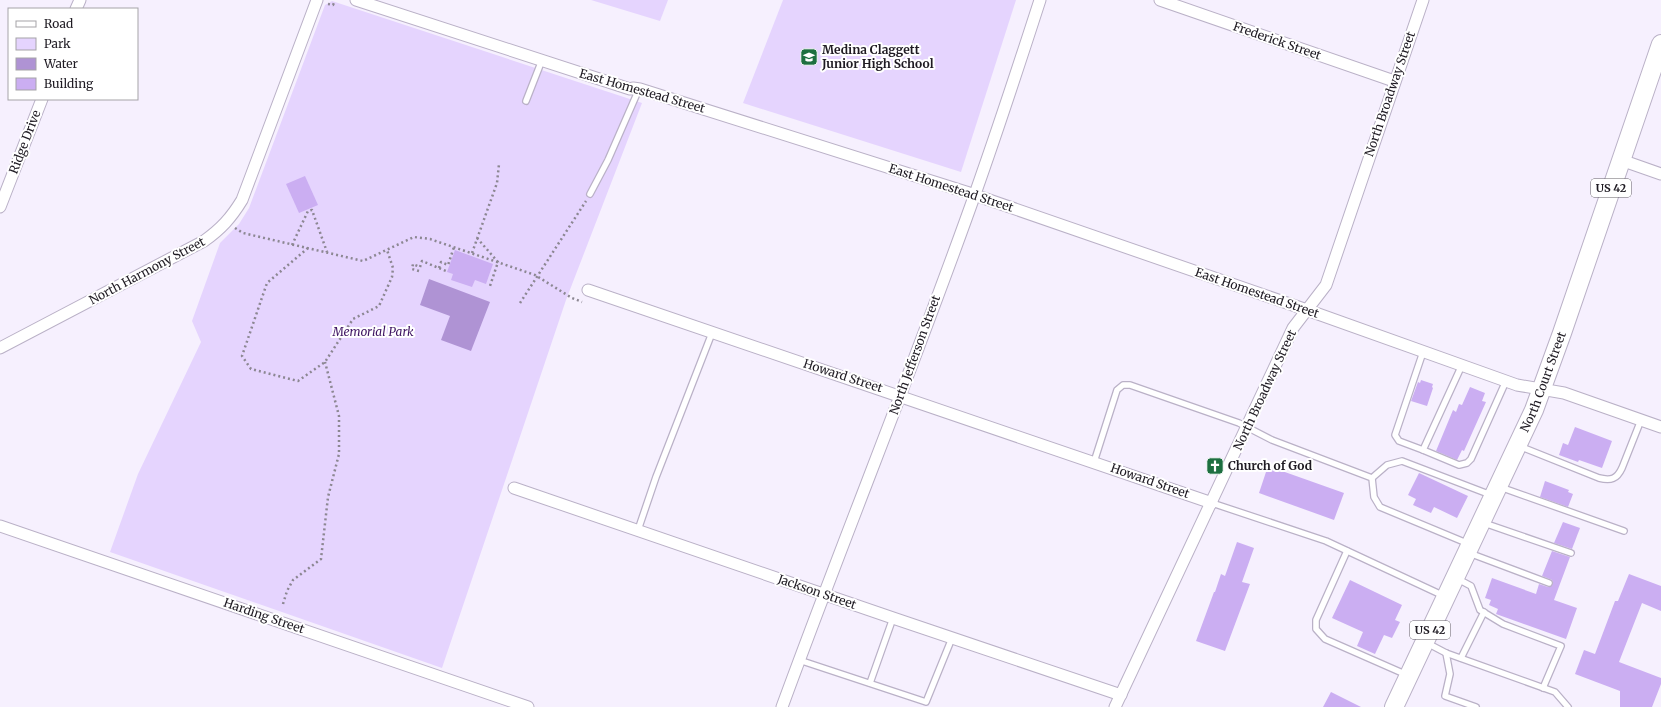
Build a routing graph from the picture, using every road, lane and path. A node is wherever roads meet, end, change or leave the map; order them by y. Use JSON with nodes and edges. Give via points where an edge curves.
{"nodes":[{"id":1,"x":317,"y":0,"type":"edge"},
{"id":2,"x":356,"y":0,"type":"edge"},
{"id":3,"x":1040,"y":0,"type":"edge"},
{"id":4,"x":1160,"y":0,"type":"edge"},
{"id":5,"x":1422,"y":0,"type":"edge"},
{"id":6,"x":335,"y":1,"type":"dead end"},
{"id":7,"x":333,"y":5,"type":"dead end"},
{"id":8,"x":1661,"y":44,"type":"edge"},
{"id":9,"x":542,"y":60,"type":"junction"},
{"id":10,"x":1394,"y":81,"type":"junction"},
{"id":11,"x":640,"y":89,"type":"junction"},
{"id":12,"x":42,"y":100,"type":"edge"},
{"id":13,"x":526,"y":101,"type":"dead end"},
{"id":14,"x":1621,"y":160,"type":"junction"},
{"id":15,"x":499,"y":164,"type":"dead end"},
{"id":16,"x":1661,"y":174,"type":"edge"},
{"id":17,"x":590,"y":194,"type":"joint"},
{"id":18,"x":975,"y":195,"type":"junction"},
{"id":19,"x":0,"y":207,"type":"edge"},
{"id":20,"x":227,"y":222,"type":"junction"},
{"id":21,"x":477,"y":237,"type":"junction"},
{"id":22,"x":292,"y":245,"type":"junction"},
{"id":23,"x":454,"y":247,"type":"junction"},
{"id":24,"x":308,"y":248,"type":"junction"},
{"id":25,"x":387,"y":250,"type":"junction"},
{"id":26,"x":327,"y":252,"type":"junction"},
{"id":27,"x":472,"y":253,"type":"junction"},
{"id":28,"x":498,"y":262,"type":"junction"},
{"id":29,"x":439,"y":268,"type":"junction"},
{"id":30,"x":419,"y":271,"type":"dead end"},
{"id":31,"x":446,"y":271,"type":"dead end"},
{"id":32,"x":538,"y":276,"type":"junction"},
{"id":33,"x":490,"y":286,"type":"dead end"},
{"id":34,"x":588,"y":290,"type":"dead end"},
{"id":35,"x":583,"y":302,"type":"dead end"},
{"id":36,"x":520,"y":303,"type":"dead end"},
{"id":37,"x":1306,"y":310,"type":"junction"},
{"id":38,"x":712,"y":333,"type":"junction"},
{"id":39,"x":0,"y":347,"type":"edge"},
{"id":40,"x":1423,"y":352,"type":"junction"},
{"id":41,"x":325,"y":362,"type":"junction"},
{"id":42,"x":1462,"y":365,"type":"junction"},
{"id":43,"x":1506,"y":381,"type":"junction"},
{"id":44,"x":1541,"y":389,"type":"junction"},
{"id":45,"x":900,"y":396,"type":"junction"},
{"id":46,"x":1641,"y":420,"type":"junction"},
{"id":47,"x":1247,"y":427,"type":"junction"},
{"id":48,"x":1661,"y":427,"type":"edge"},
{"id":49,"x":1517,"y":445,"type":"junction"},
{"id":50,"x":1423,"y":450,"type":"junction"},
{"id":51,"x":1094,"y":462,"type":"junction"},
{"id":52,"x":1372,"y":478,"type":"junction"},
{"id":53,"x":514,"y":488,"type":"dead end"},
{"id":54,"x":1496,"y":491,"type":"junction"},
{"id":55,"x":1212,"y":503,"type":"junction"},
{"id":56,"x":1482,"y":522,"type":"junction"},
{"id":57,"x":0,"y":526,"type":"edge"},
{"id":58,"x":638,"y":530,"type":"junction"},
{"id":59,"x":1624,"y":531,"type":"dead end"},
{"id":60,"x":1469,"y":549,"type":"junction"},
{"id":61,"x":1347,"y":551,"type":"junction"},
{"id":62,"x":1571,"y":554,"type":"dead end"},
{"id":63,"x":1455,"y":578,"type":"junction"},
{"id":64,"x":1549,"y":583,"type":"dead end"},
{"id":65,"x":823,"y":594,"type":"junction"},
{"id":66,"x":1446,"y":597,"type":"junction"},
{"id":67,"x":283,"y":604,"type":"dead end"},
{"id":68,"x":1484,"y":612,"type":"junction"},
{"id":69,"x":893,"y":618,"type":"junction"},
{"id":70,"x":952,"y":638,"type":"junction"},
{"id":71,"x":1425,"y":642,"type":"junction"},
{"id":72,"x":1446,"y":653,"type":"junction"},
{"id":73,"x":1461,"y":658,"type":"junction"},
{"id":74,"x":799,"y":660,"type":"junction"},
{"id":75,"x":1409,"y":676,"type":"junction"},
{"id":76,"x":870,"y":683,"type":"junction"},
{"id":77,"x":1543,"y":688,"type":"junction"},
{"id":78,"x":1121,"y":695,"type":"junction"},
{"id":79,"x":528,"y":707,"type":"edge"},
{"id":80,"x":782,"y":707,"type":"edge"},
{"id":81,"x":1115,"y":707,"type":"edge"},
{"id":82,"x":1394,"y":707,"type":"edge"},
{"id":83,"x":1476,"y":707,"type":"edge"},
{"id":84,"x":1568,"y":707,"type":"edge"}],
"edges":[{"from":1,"to":20,"type":"street","name":"North Harmony Street","via":[[242,200]]},
{"from":2,"to":9,"type":"street","name":"East Homestead Street"},
{"from":3,"to":18,"type":"street","name":"North Jefferson Street"},
{"from":4,"to":10,"type":"street","name":"Frederick Street"},
{"from":5,"to":10,"type":"street","name":"North Broadway Street"},
{"from":6,"to":7,"type":"path"},
{"from":8,"to":14,"type":"main road","name":"North Court Street","number":"US 42"},
{"from":9,"to":11,"type":"street","name":"East Homestead Street","via":[[630,89]]},
{"from":9,"to":13,"type":"lane"},
{"from":10,"to":37,"type":"street","name":"North Broadway Street","via":[[1326,285]]},
{"from":11,"to":17,"type":"lane"},
{"from":11,"to":18,"type":"street","name":"East Homestead Street"},
{"from":12,"to":19,"type":"street","name":"Ridge Drive"},
{"from":14,"to":16,"type":"street"},
{"from":14,"to":44,"type":"main road","name":"North Court Street","number":"US 42"},
{"from":15,"to":21,"type":"path","via":[[497,183]]},
{"from":17,"to":32,"type":"path"},
{"from":18,"to":37,"type":"street","name":"East Homestead Street"},
{"from":18,"to":45,"type":"street","name":"North Jefferson Street"},
{"from":20,"to":22,"type":"path","via":[[243,233]]},
{"from":20,"to":39,"type":"street","name":"North Harmony Street","via":[[204,241]]},
{"from":21,"to":27,"type":"path"},
{"from":21,"to":28,"type":"path"},
{"from":22,"to":24,"type":"path"},
{"from":22,"to":26,"type":"path","via":[[308,211],[312,210]]},
{"from":23,"to":25,"type":"path","via":[[414,237]]},
{"from":23,"to":27,"type":"path"},
{"from":23,"to":29,"type":"path","via":[[448,265],[441,262]]},
{"from":24,"to":26,"type":"path"},
{"from":24,"to":41,"type":"path","via":[[267,283],[242,356],[252,369],[298,381]]},
{"from":25,"to":26,"type":"path","via":[[363,261]]},
{"from":25,"to":41,"type":"path","via":[[393,268],[392,277],[379,306],[353,319]]},
{"from":27,"to":28,"type":"path"},
{"from":28,"to":32,"type":"path"},
{"from":28,"to":33,"type":"path"},
{"from":29,"to":30,"type":"path","via":[[422,261],[420,266],[413,264],[412,269]]},
{"from":29,"to":31,"type":"path"},
{"from":32,"to":35,"type":"path","via":[[572,298]]},
{"from":32,"to":36,"type":"path"},
{"from":34,"to":38,"type":"street","name":"Howard Street"},
{"from":37,"to":40,"type":"street","name":"East Homestead Street"},
{"from":37,"to":47,"type":"street","name":"North Broadway Street","via":[[1293,328]]},
{"from":38,"to":45,"type":"street","name":"Howard Street"},
{"from":38,"to":58,"type":"lane"},
{"from":40,"to":42,"type":"street","name":"East Homestead Street"},
{"from":40,"to":50,"type":"lane","via":[[1395,435],[1399,441]]},
{"from":41,"to":67,"type":"path","via":[[339,416],[339,454],[328,497],[321,559],[293,580]]},
{"from":42,"to":43,"type":"street","name":"East Homestead Street"},
{"from":42,"to":50,"type":"lane"},
{"from":43,"to":44,"type":"street","name":"East Homestead Street"},
{"from":43,"to":50,"type":"lane","via":[[1467,463],[1454,464]]},
{"from":44,"to":46,"type":"street","name":"East Homestead Street","via":[[1564,393]]},
{"from":44,"to":49,"type":"main road","name":"North Court Street","number":"US 42"},
{"from":45,"to":51,"type":"street","name":"Howard Street"},
{"from":45,"to":65,"type":"street","name":"North Jefferson Street"},
{"from":46,"to":48,"type":"street","name":"East Homestead Street"},
{"from":46,"to":49,"type":"lane","via":[[1622,468],[1613,479],[1599,478]]},
{"from":47,"to":51,"type":"lane","via":[[1219,415],[1130,385],[1123,385],[1116,394]]},
{"from":47,"to":52,"type":"lane","via":[[1272,440]]},
{"from":47,"to":55,"type":"street","name":"North Broadway Street"},
{"from":49,"to":54,"type":"main road","name":"North Court Street","number":"US 42"},
{"from":51,"to":55,"type":"street","name":"Howard Street"},
{"from":52,"to":54,"type":"lane","via":[[1387,465],[1402,461]]},
{"from":52,"to":60,"type":"lane","via":[[1374,497],[1380,507]]},
{"from":53,"to":58,"type":"street","name":"Jackson Street"},
{"from":54,"to":56,"type":"main road","name":"North Court Street","number":"US 42"},
{"from":54,"to":59,"type":"lane"},
{"from":55,"to":61,"type":"lane","via":[[1326,541]]},
{"from":55,"to":78,"type":"street","name":"North Broadway Street"},
{"from":56,"to":60,"type":"main road","name":"North Court Street","number":"US 42"},
{"from":56,"to":62,"type":"lane"},
{"from":57,"to":79,"type":"street","name":"Harding Street"},
{"from":58,"to":65,"type":"street","name":"Jackson Street"},
{"from":60,"to":63,"type":"main road","name":"North Court Street","number":"US 42"},
{"from":60,"to":64,"type":"lane"},
{"from":61,"to":66,"type":"lane"},
{"from":61,"to":75,"type":"lane","via":[[1316,620],[1316,629],[1325,639]]},
{"from":63,"to":66,"type":"main road","name":"North Court Street","number":"US 42"},
{"from":63,"to":68,"type":"lane","via":[[1471,586],[1480,610]]},
{"from":65,"to":69,"type":"street","name":"Jackson Street"},
{"from":65,"to":74,"type":"street","name":"North Jefferson Street"},
{"from":66,"to":71,"type":"main road","name":"North Court Street","number":"US 42"},
{"from":68,"to":73,"type":"lane"},
{"from":68,"to":77,"type":"lane","via":[[1503,624],[1561,646]]},
{"from":69,"to":70,"type":"street","name":"Jackson Street"},
{"from":69,"to":76,"type":"lane"},
{"from":70,"to":76,"type":"lane","via":[[926,702]]},
{"from":70,"to":78,"type":"street","name":"Jackson Street"},
{"from":71,"to":72,"type":"lane"},
{"from":71,"to":75,"type":"main road","name":"North Court Street","number":"US 42"},
{"from":72,"to":73,"type":"lane"},
{"from":72,"to":83,"type":"lane","via":[[1450,674],[1445,696]]},
{"from":73,"to":77,"type":"lane"},
{"from":74,"to":76,"type":"lane"},
{"from":74,"to":80,"type":"street","name":"North Jefferson Street"},
{"from":75,"to":82,"type":"main road","name":"North Court Street","number":"US 42"},
{"from":77,"to":84,"type":"lane","via":[[1555,692]]},
{"from":78,"to":81,"type":"street","name":"North Broadway Street"}]}
